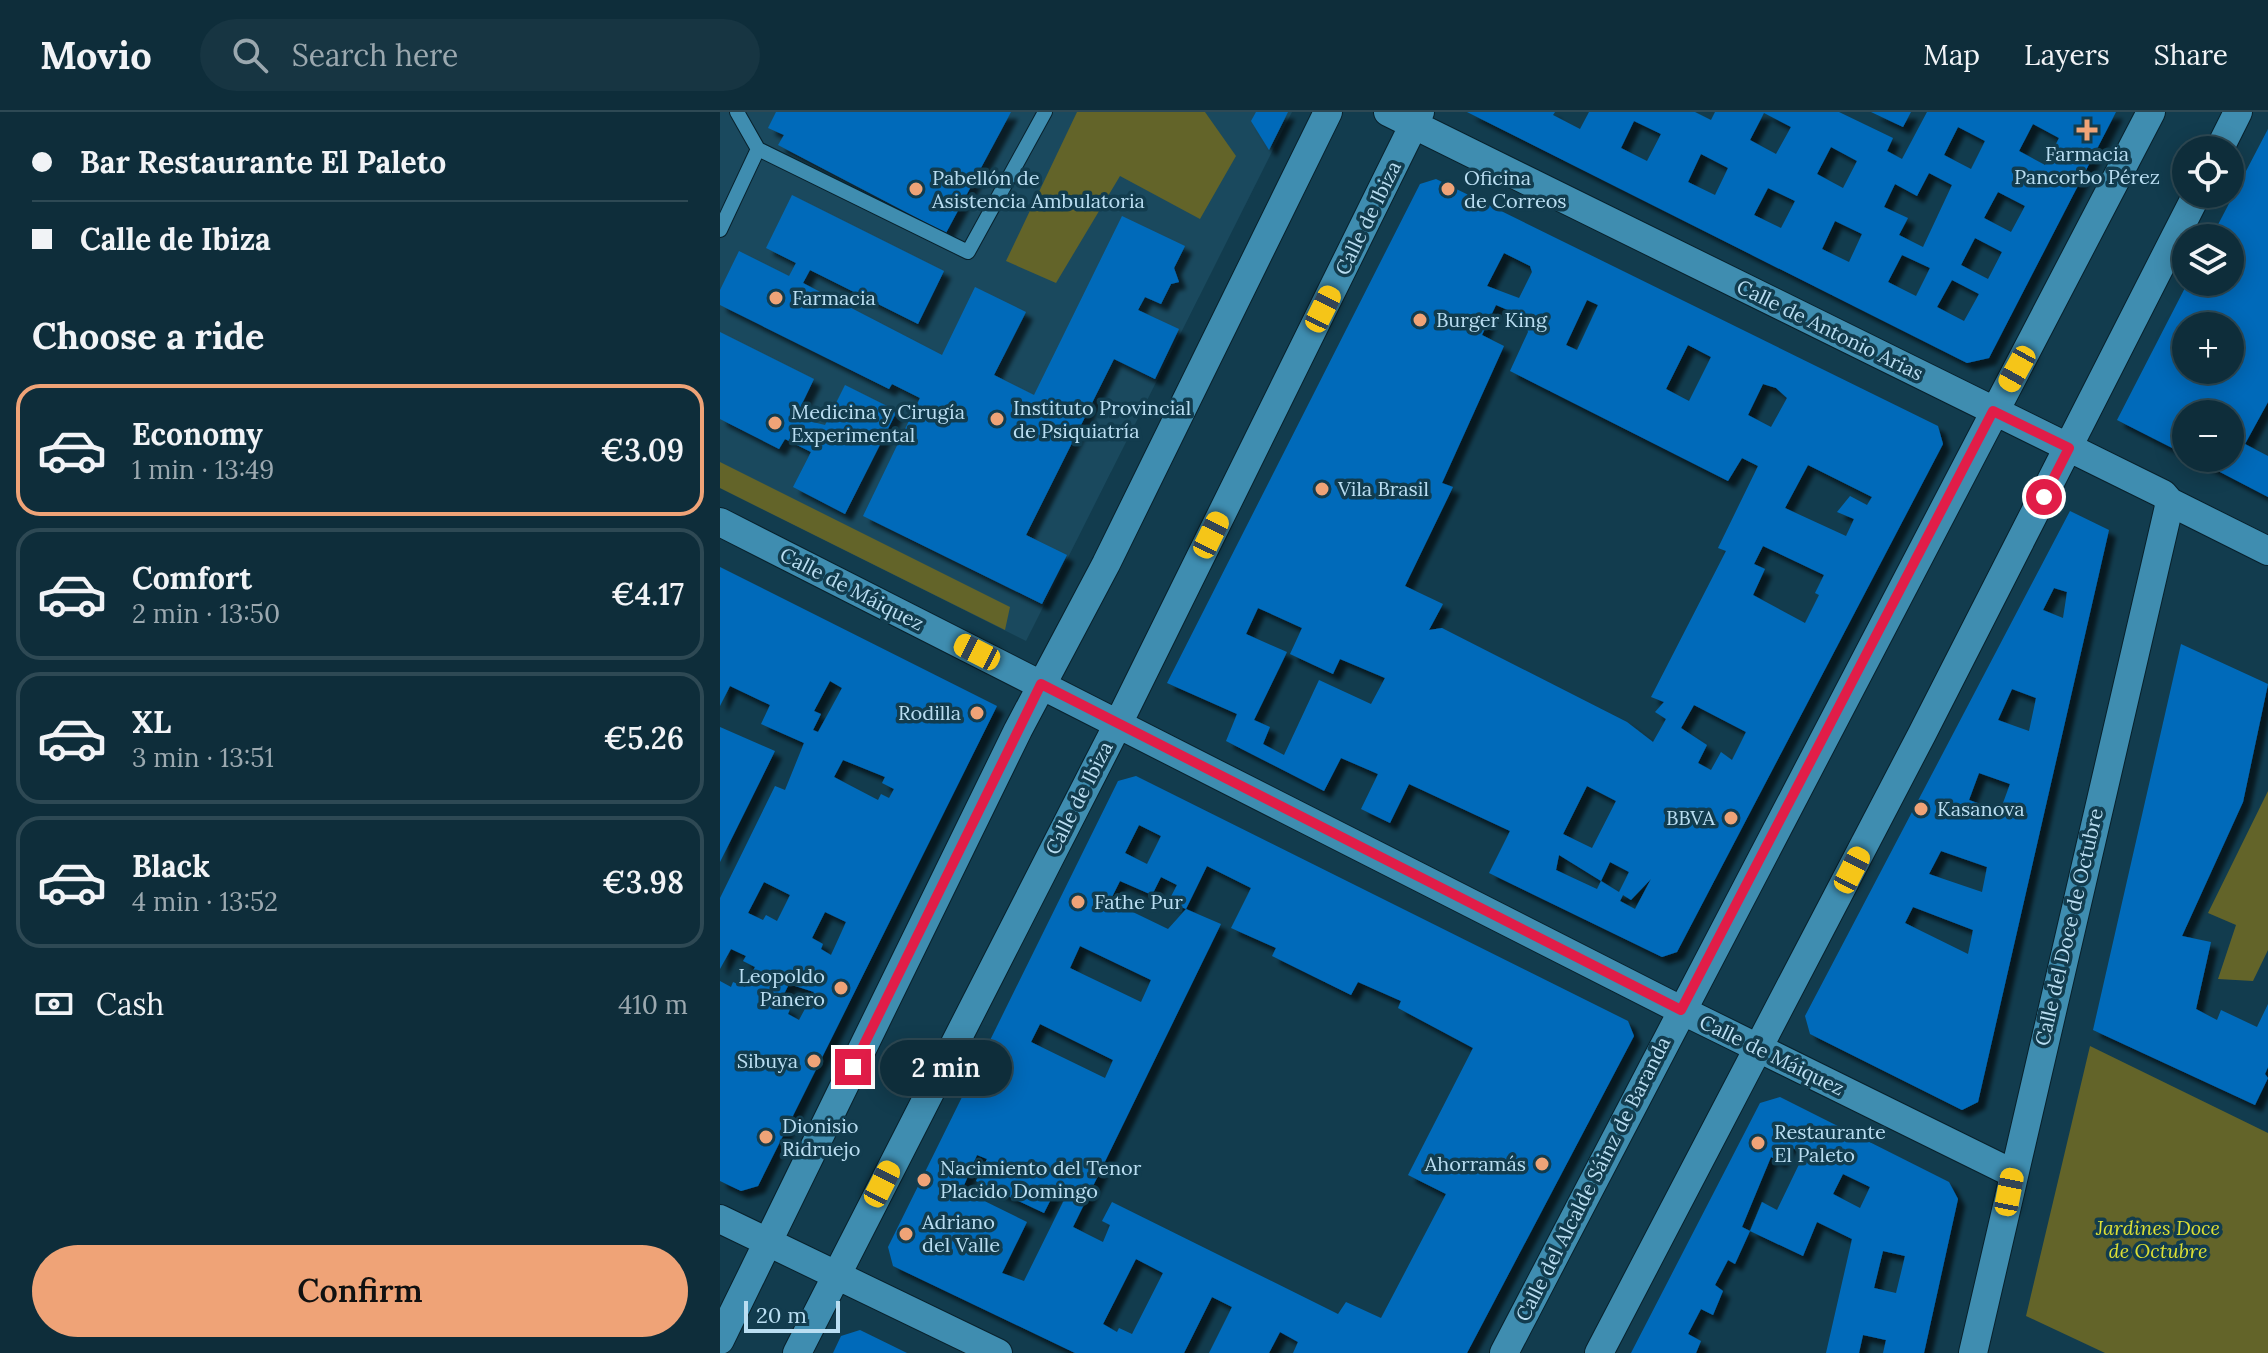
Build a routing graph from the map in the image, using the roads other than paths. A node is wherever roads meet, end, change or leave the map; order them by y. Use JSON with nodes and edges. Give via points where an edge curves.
{"nodes":[{"id":1,"x":737,"y":112,"type":"edge"},
{"id":2,"x":1045,"y":112,"type":"edge"},
{"id":3,"x":1328,"y":112,"type":"edge"},
{"id":4,"x":1388,"y":112,"type":"edge"},
{"id":5,"x":2151,"y":112,"type":"edge"},
{"id":6,"x":2238,"y":112,"type":"edge"},
{"id":7,"x":1417,"y":118,"type":"edge"},
{"id":8,"x":2226,"y":136,"type":"edge"},
{"id":9,"x":758,"y":149,"type":"junction"},
{"id":10,"x":2190,"y":208,"type":"edge"},
{"id":11,"x":720,"y":230,"type":"edge"},
{"id":12,"x":1993,"y":411,"type":"junction"},
{"id":13,"x":2069,"y":448,"type":"junction"},
{"id":14,"x":2170,"y":502,"type":"junction"},
{"id":15,"x":720,"y":522,"type":"edge"},
{"id":16,"x":2268,"y":551,"type":"edge"},
{"id":17,"x":1041,"y":684,"type":"junction"},
{"id":18,"x":1118,"y":724,"type":"junction"},
{"id":19,"x":1681,"y":1010,"type":"junction"},
{"id":20,"x":1758,"y":1047,"type":"junction"},
{"id":21,"x":2012,"y":1173,"type":"junction"},
{"id":22,"x":720,"y":1219,"type":"edge"},
{"id":23,"x":768,"y":1242,"type":"junction"},
{"id":24,"x":836,"y":1275,"type":"junction"},
{"id":25,"x":720,"y":1340,"type":"edge"},
{"id":26,"x":797,"y":1353,"type":"edge"},
{"id":27,"x":998,"y":1353,"type":"edge"},
{"id":28,"x":1504,"y":1353,"type":"edge"},
{"id":29,"x":1599,"y":1353,"type":"edge"},
{"id":30,"x":1973,"y":1353,"type":"edge"}],
"edges":[{"from":1,"to":9,"type":"lane"},
{"from":2,"to":9,"type":"lane","via":[[968,252]]},
{"from":3,"to":17,"type":"street","via":[[1094,588]]},
{"from":4,"to":7,"type":"street","name":"Calle de Antonio Arias"},
{"from":5,"to":12,"type":"street","name":"Calle del Alcalde Sáinz de Baranda"},
{"from":6,"to":8,"type":"street"},
{"from":7,"to":12,"type":"street","name":"Calle de Antonio Arias"},
{"from":7,"to":18,"type":"street","name":"Calle de Ibiza"},
{"from":9,"to":11,"type":"lane"},
{"from":10,"to":13,"type":"street"},
{"from":12,"to":13,"type":"street","name":"Calle de Antonio Arias"},
{"from":12,"to":19,"type":"street","name":"Calle del Alcalde Sáinz de Baranda"},
{"from":13,"to":14,"type":"street","name":"Calle de Antonio Arias"},
{"from":13,"to":20,"type":"street"},
{"from":14,"to":16,"type":"street","name":"Calle de Antonio Arias"},
{"from":14,"to":21,"type":"street","name":"Calle del Doce de Octubre"},
{"from":15,"to":17,"type":"street","name":"Calle de Máiquez"},
{"from":17,"to":18,"type":"street","name":"Calle de Máiquez"},
{"from":17,"to":23,"type":"street"},
{"from":18,"to":19,"type":"street","name":"Calle de Máiquez"},
{"from":18,"to":24,"type":"street","name":"Calle de Ibiza"},
{"from":19,"to":20,"type":"street","name":"Calle de Máiquez"},
{"from":19,"to":28,"type":"street","name":"Calle del Alcalde Sáinz de Baranda"},
{"from":20,"to":21,"type":"street","name":"Calle de Máiquez"},
{"from":20,"to":29,"type":"street"},
{"from":21,"to":30,"type":"street","name":"Calle del Doce de Octubre"},
{"from":22,"to":23,"type":"street"},
{"from":23,"to":24,"type":"street"},
{"from":23,"to":25,"type":"street"},
{"from":24,"to":26,"type":"street","name":"Calle de Ibiza"},
{"from":24,"to":27,"type":"street"}]}
